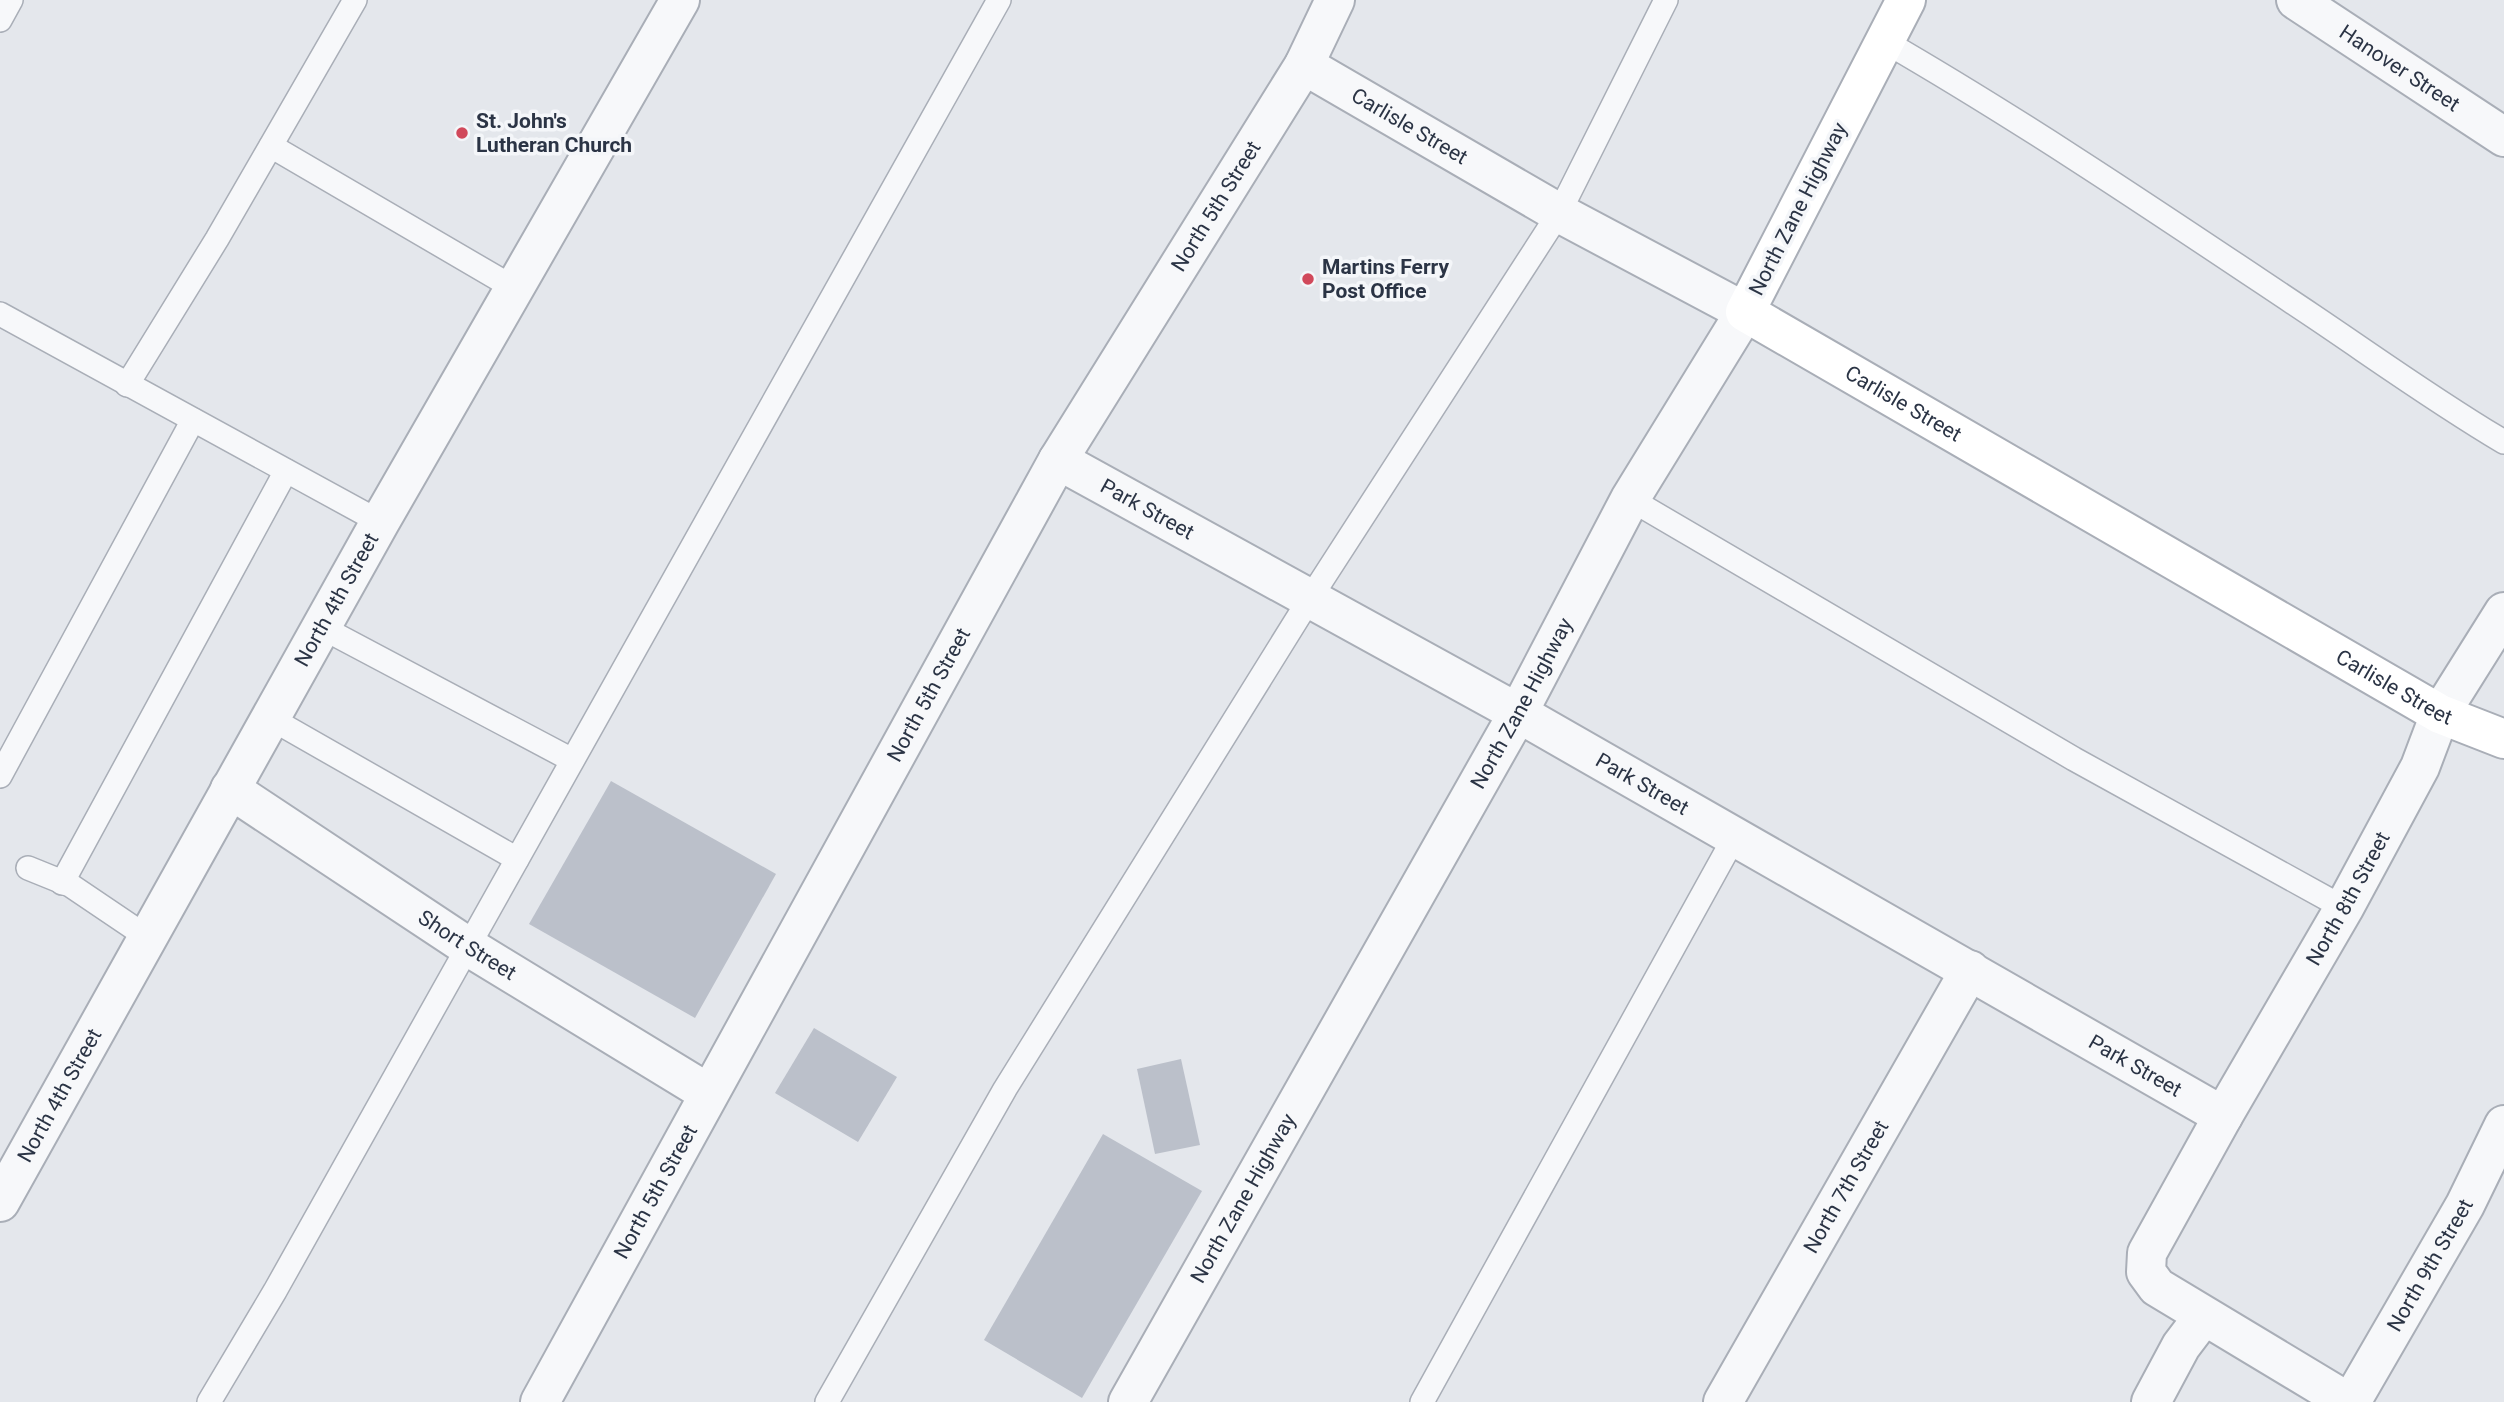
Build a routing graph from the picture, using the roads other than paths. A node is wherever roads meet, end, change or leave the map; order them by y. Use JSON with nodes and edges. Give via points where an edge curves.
{"nodes":[{"id":1,"x":11,"y":0,"type":"edge"},
{"id":2,"x":355,"y":0,"type":"edge"},
{"id":3,"x":680,"y":0,"type":"edge"},
{"id":4,"x":999,"y":0,"type":"edge"},
{"id":5,"x":1335,"y":0,"type":"edge"},
{"id":6,"x":1666,"y":0,"type":"edge"},
{"id":7,"x":1906,"y":0,"type":"edge"},
{"id":8,"x":2296,"y":0,"type":"edge"},
{"id":9,"x":0,"y":20,"type":"edge"},
{"id":10,"x":1884,"y":41,"type":"junction"},
{"id":11,"x":1304,"y":65,"type":"junction"},
{"id":12,"x":2504,"y":137,"type":"edge"},
{"id":13,"x":271,"y":146,"type":"junction"},
{"id":14,"x":1559,"y":213,"type":"junction"},
{"id":15,"x":514,"y":288,"type":"junction"},
{"id":16,"x":1745,"y":312,"type":"junction"},
{"id":17,"x":0,"y":314,"type":"edge"},
{"id":18,"x":127,"y":385,"type":"junction"},
{"id":19,"x":193,"y":420,"type":"junction"},
{"id":20,"x":2504,"y":442,"type":"edge"},
{"id":21,"x":1058,"y":460,"type":"junction"},
{"id":22,"x":286,"y":471,"type":"junction"},
{"id":23,"x":1630,"y":499,"type":"junction"},
{"id":24,"x":380,"y":522,"type":"junction"},
{"id":25,"x":1309,"y":600,"type":"junction"},
{"id":26,"x":2504,"y":612,"type":"edge"},
{"id":27,"x":321,"y":627,"type":"junction"},
{"id":28,"x":1518,"y":713,"type":"junction"},
{"id":29,"x":2440,"y":714,"type":"junction"},
{"id":30,"x":270,"y":718,"type":"junction"},
{"id":31,"x":2504,"y":739,"type":"edge"},
{"id":32,"x":572,"y":760,"type":"junction"},
{"id":33,"x":0,"y":776,"type":"edge"},
{"id":34,"x":230,"y":789,"type":"junction"},
{"id":35,"x":1735,"y":836,"type":"junction"},
{"id":36,"x":517,"y":859,"type":"junction"},
{"id":37,"x":28,"y":868,"type":"dead end"},
{"id":38,"x":62,"y":883,"type":"junction"},
{"id":39,"x":2344,"y":908,"type":"junction"},
{"id":40,"x":147,"y":937,"type":"junction"},
{"id":41,"x":467,"y":946,"type":"junction"},
{"id":42,"x":1970,"y":971,"type":"junction"},
{"id":43,"x":708,"y":1093,"type":"junction"},
{"id":44,"x":2222,"y":1116,"type":"junction"},
{"id":45,"x":2504,"y":1125,"type":"edge"},
{"id":46,"x":0,"y":1202,"type":"edge"},
{"id":47,"x":2203,"y":1317,"type":"junction"},
{"id":48,"x":209,"y":1402,"type":"edge"},
{"id":49,"x":540,"y":1402,"type":"edge"},
{"id":50,"x":827,"y":1402,"type":"edge"},
{"id":51,"x":1128,"y":1402,"type":"edge"},
{"id":52,"x":1422,"y":1402,"type":"edge"},
{"id":53,"x":1723,"y":1402,"type":"edge"},
{"id":54,"x":2151,"y":1402,"type":"edge"},
{"id":55,"x":2350,"y":1402,"type":"edge"}],
"edges":[{"from":1,"to":9,"type":"lane"},
{"from":2,"to":13,"type":"lane"},
{"from":3,"to":15,"type":"street","name":"North 4th Street"},
{"from":4,"to":32,"type":"lane"},
{"from":5,"to":11,"type":"street","name":"North 5th Street"},
{"from":6,"to":14,"type":"lane"},
{"from":7,"to":10,"type":"main road","name":"North Zane Highway"},
{"from":8,"to":12,"type":"street","name":"Hanover Street"},
{"from":10,"to":16,"type":"main road","name":"North Zane Highway"},
{"from":10,"to":20,"type":"lane","via":[[2164,216],[2437,402]]},
{"from":11,"to":14,"type":"street","name":"Carlisle Street"},
{"from":11,"to":21,"type":"street","name":"North 5th Street"},
{"from":13,"to":15,"type":"lane"},
{"from":13,"to":18,"type":"lane"},
{"from":14,"to":16,"type":"street","name":"Carlisle Street"},
{"from":14,"to":25,"type":"lane"},
{"from":15,"to":24,"type":"street","name":"North 4th Street"},
{"from":16,"to":23,"type":"street","name":"North Zane Highway"},
{"from":16,"to":29,"type":"main road","name":"Carlisle Street"},
{"from":17,"to":18,"type":"lane"},
{"from":18,"to":19,"type":"lane"},
{"from":19,"to":22,"type":"lane"},
{"from":19,"to":33,"type":"lane"},
{"from":21,"to":25,"type":"street","name":"Park Street"},
{"from":21,"to":43,"type":"street","name":"North 5th Street"},
{"from":22,"to":24,"type":"lane"},
{"from":22,"to":38,"type":"lane"},
{"from":23,"to":28,"type":"street","name":"North Zane Highway"},
{"from":23,"to":39,"type":"lane","via":[[2074,759]]},
{"from":24,"to":27,"type":"street","name":"North 4th Street"},
{"from":25,"to":28,"type":"street","name":"Park Street"},
{"from":25,"to":50,"type":"lane","via":[[1005,1089]]},
{"from":26,"to":29,"type":"street","name":"North 8th Street"},
{"from":27,"to":30,"type":"street","name":"North 4th Street"},
{"from":27,"to":32,"type":"lane"},
{"from":28,"to":35,"type":"street","name":"Park Street"},
{"from":28,"to":51,"type":"street","name":"North Zane Highway"},
{"from":29,"to":31,"type":"main road","name":"Carlisle Street"},
{"from":29,"to":39,"type":"street","name":"North 8th Street","via":[[2420,768]]},
{"from":30,"to":34,"type":"street","name":"North 4th Street"},
{"from":30,"to":36,"type":"lane"},
{"from":32,"to":36,"type":"lane"},
{"from":34,"to":40,"type":"street","name":"North 4th Street"},
{"from":34,"to":41,"type":"street","name":"Short Street"},
{"from":35,"to":42,"type":"street","name":"Park Street"},
{"from":35,"to":52,"type":"lane"},
{"from":36,"to":41,"type":"lane"},
{"from":37,"to":38,"type":"lane"},
{"from":38,"to":40,"type":"lane"},
{"from":39,"to":44,"type":"street","name":"North 8th Street"},
{"from":40,"to":46,"type":"street","name":"North 4th Street"},
{"from":41,"to":43,"type":"street","name":"Short Street"},
{"from":41,"to":48,"type":"lane"},
{"from":42,"to":44,"type":"street","name":"Park Street"},
{"from":42,"to":53,"type":"street","name":"North 7th Street"},
{"from":43,"to":49,"type":"street","name":"North 5th Street"},
{"from":44,"to":47,"type":"street","name":"North 8th Street","via":[[2147,1253],[2146,1272],[2157,1287]]},
{"from":45,"to":55,"type":"street","name":"North 9th Street","via":[[2465,1205]]},
{"from":47,"to":54,"type":"street","via":[[2181,1346]]},
{"from":47,"to":55,"type":"street"}]}
